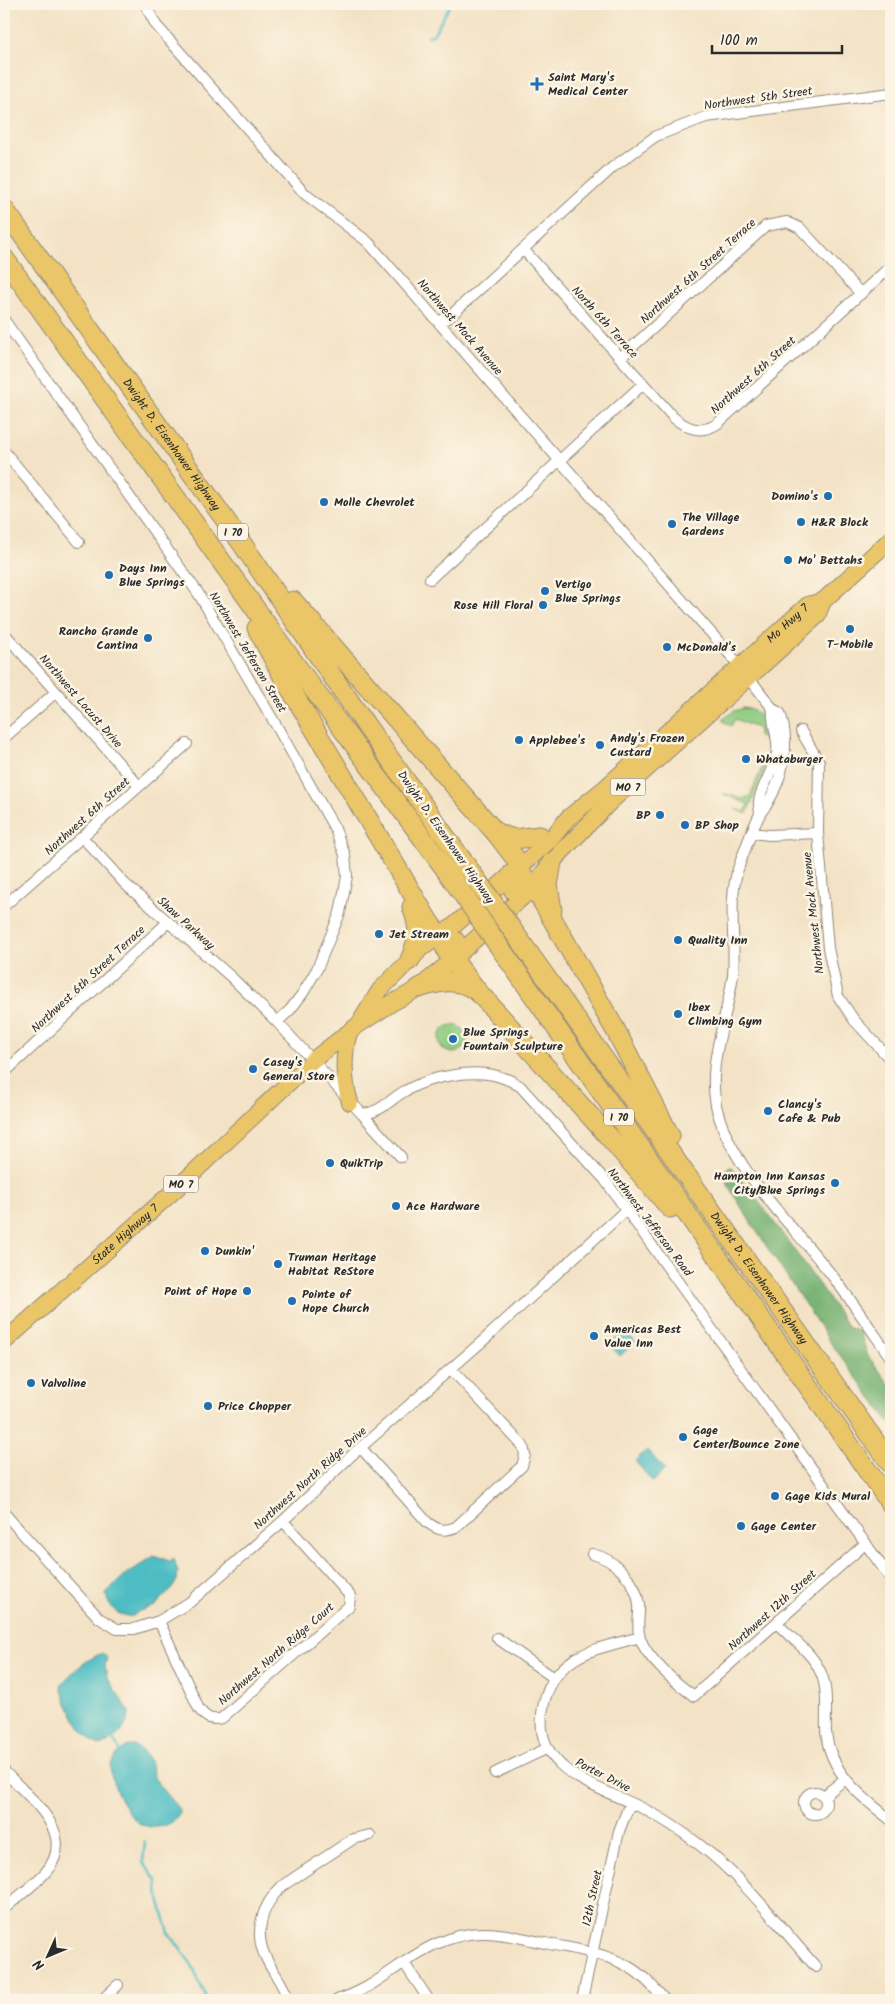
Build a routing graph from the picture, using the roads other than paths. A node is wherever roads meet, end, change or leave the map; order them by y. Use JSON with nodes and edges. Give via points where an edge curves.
{"nodes":[{"id":1,"x":145,"y":4,"type":"edge"},
{"id":2,"x":891,"y":93,"type":"edge"},
{"id":3,"x":4,"y":208,"type":"edge"},
{"id":4,"x":523,"y":249,"type":"junction"},
{"id":5,"x":4,"y":258,"type":"edge"},
{"id":6,"x":891,"y":266,"type":"edge"},
{"id":7,"x":861,"y":294,"type":"junction"},
{"id":8,"x":439,"y":321,"type":"junction"},
{"id":9,"x":6,"y":327,"type":"edge"},
{"id":10,"x":620,"y":358,"type":"junction"},
{"id":11,"x":643,"y":384,"type":"junction"},
{"id":12,"x":4,"y":451,"type":"edge"},
{"id":13,"x":559,"y":459,"type":"junction"},
{"id":14,"x":891,"y":539,"type":"edge"},
{"id":15,"x":78,"y":542,"type":"dead end"},
{"id":16,"x":241,"y":542,"type":"junction"},
{"id":17,"x":220,"y":559,"type":"junction"},
{"id":18,"x":430,"y":579,"type":"dead end"},
{"id":19,"x":4,"y":633,"type":"edge"},
{"id":20,"x":744,"y":672,"type":"junction"},
{"id":21,"x":56,"y":692,"type":"junction"},
{"id":22,"x":801,"y":731,"type":"dead end"},
{"id":23,"x":4,"y":738,"type":"edge"},
{"id":24,"x":187,"y":744,"type":"dead end"},
{"id":25,"x":139,"y":786,"type":"junction"},
{"id":26,"x":568,"y":818,"type":"junction"},
{"id":27,"x":496,"y":833,"type":"junction"},
{"id":28,"x":752,"y":833,"type":"junction"},
{"id":29,"x":818,"y":833,"type":"junction"},
{"id":30,"x":540,"y":836,"type":"junction"},
{"id":31,"x":83,"y":838,"type":"junction"},
{"id":32,"x":552,"y":862,"type":"junction"},
{"id":33,"x":453,"y":863,"type":"junction"},
{"id":34,"x":520,"y":876,"type":"junction"},
{"id":35,"x":413,"y":896,"type":"junction"},
{"id":36,"x":4,"y":906,"type":"edge"},
{"id":37,"x":554,"y":921,"type":"junction"},
{"id":38,"x":167,"y":923,"type":"junction"},
{"id":39,"x":444,"y":942,"type":"junction"},
{"id":40,"x":410,"y":960,"type":"junction"},
{"id":41,"x":419,"y":988,"type":"junction"},
{"id":42,"x":479,"y":993,"type":"junction"},
{"id":43,"x":392,"y":1002,"type":"junction"},
{"id":44,"x":277,"y":1022,"type":"junction"},
{"id":45,"x":353,"y":1029,"type":"junction"},
{"id":46,"x":313,"y":1060,"type":"junction"},
{"id":47,"x":891,"y":1060,"type":"edge"},
{"id":48,"x":4,"y":1073,"type":"edge"},
{"id":49,"x":350,"y":1102,"type":"junction"},
{"id":50,"x":362,"y":1114,"type":"junction"},
{"id":51,"x":400,"y":1157,"type":"dead end"},
{"id":52,"x":699,"y":1192,"type":"junction"},
{"id":53,"x":626,"y":1210,"type":"junction"},
{"id":54,"x":742,"y":1293,"type":"junction"},
{"id":55,"x":4,"y":1342,"type":"edge"},
{"id":56,"x":891,"y":1358,"type":"edge"},
{"id":57,"x":451,"y":1368,"type":"junction"},
{"id":58,"x":361,"y":1448,"type":"junction"},
{"id":59,"x":891,"y":1464,"type":"edge"},
{"id":60,"x":891,"y":1504,"type":"edge"},
{"id":61,"x":4,"y":1513,"type":"edge"},
{"id":62,"x":283,"y":1521,"type":"junction"},
{"id":63,"x":866,"y":1543,"type":"junction"},
{"id":64,"x":592,"y":1554,"type":"dead end"},
{"id":65,"x":891,"y":1578,"type":"edge"},
{"id":66,"x":159,"y":1621,"type":"junction"},
{"id":67,"x":777,"y":1623,"type":"junction"},
{"id":68,"x":640,"y":1637,"type":"junction"},
{"id":69,"x":497,"y":1638,"type":"dead end"},
{"id":70,"x":554,"y":1678,"type":"junction"},
{"id":71,"x":548,"y":1748,"type":"junction"},
{"id":72,"x":4,"y":1771,"type":"edge"},
{"id":73,"x":495,"y":1773,"type":"dead end"},
{"id":74,"x":845,"y":1779,"type":"junction"},
{"id":75,"x":824,"y":1796,"type":"dead end"},
{"id":76,"x":630,"y":1803,"type":"junction"},
{"id":77,"x":891,"y":1820,"type":"edge"},
{"id":78,"x":370,"y":1835,"type":"dead end"},
{"id":79,"x":4,"y":1909,"type":"edge"},
{"id":80,"x":592,"y":1953,"type":"junction"},
{"id":81,"x":404,"y":1963,"type":"junction"},
{"id":82,"x":816,"y":1967,"type":"dead end"},
{"id":83,"x":118,"y":1985,"type":"dead end"},
{"id":84,"x":102,"y":2000,"type":"edge"},
{"id":85,"x":288,"y":2000,"type":"edge"},
{"id":86,"x":337,"y":2000,"type":"edge"},
{"id":87,"x":429,"y":2000,"type":"edge"},
{"id":88,"x":582,"y":2000,"type":"edge"},
{"id":89,"x":665,"y":2000,"type":"edge"}],
"edges":[{"from":1,"to":8,"type":"street","name":"Northwest Mock Avenue","via":[[156,25],[305,194],[368,242]]},
{"from":2,"to":4,"type":"street","name":"Northwest 5th Street","via":[[706,116],[674,127],[649,140],[613,167]]},
{"from":3,"to":16,"type":"highway","name":"Dwight D. Eisenhower Highway","number":"I 70"},
{"from":4,"to":8,"type":"street","name":"Northwest 5th Street","via":[[448,318]]},
{"from":4,"to":10,"type":"street","name":"North 6th Terrace"},
{"from":5,"to":17,"type":"highway","name":"Dwight D. Eisenhower Highway","number":"I 70"},
{"from":6,"to":7,"type":"street","name":"Northwest 6th Street"},
{"from":7,"to":10,"type":"street","name":"Northwest 6th Street Terrace","via":[[800,228],[787,222],[766,226]]},
{"from":7,"to":11,"type":"street","name":"Northwest 6th Street","via":[[709,429],[686,428]]},
{"from":8,"to":13,"type":"street","name":"Northwest Mock Avenue"},
{"from":9,"to":44,"type":"street","name":"Northwest Jefferson Street","via":[[198,593],[336,830],[345,855],[347,876],[340,913],[307,985],[290,1010]]},
{"from":10,"to":11,"type":"street","name":"North 6th Terrace"},
{"from":11,"to":13,"type":"street"},
{"from":12,"to":15,"type":"street"},
{"from":13,"to":18,"type":"street"},
{"from":13,"to":20,"type":"street","name":"Northwest Mock Avenue"},
{"from":14,"to":20,"type":"main road","name":"Mo Hwy 7","number":"MO 7","via":[[823,601],[808,604]]},
{"from":16,"to":27,"type":"highway"},
{"from":16,"to":33,"type":"highway","name":"Dwight D. Eisenhower Highway","number":"I 70"},
{"from":17,"to":33,"type":"highway","name":"Dwight D. Eisenhower Highway","number":"I 70"},
{"from":17,"to":35,"type":"highway","via":[[284,678]]},
{"from":19,"to":21,"type":"street","name":"Northwest Locust Drive"},
{"from":20,"to":26,"type":"main road","name":"Mo Hwy 7","number":"MO 7"},
{"from":20,"to":28,"type":"street","name":"Northwest Mock Avenue","via":[[773,709],[780,713],[786,738],[780,774]]},
{"from":20,"to":32,"type":"main road","name":"Mo Hwy 7","number":"MO 7"},
{"from":21,"to":23,"type":"street"},
{"from":21,"to":25,"type":"street","name":"Northwest Locust Drive"},
{"from":22,"to":29,"type":"street","name":"Northwest Mock Avenue","via":[[819,762]]},
{"from":24,"to":25,"type":"street","name":"Northwest 6th Street"},
{"from":25,"to":31,"type":"street","name":"Northwest 6th Street"},
{"from":26,"to":30,"type":"main road","number":"MO 7"},
{"from":26,"to":34,"type":"main road","name":"Mo Hwy 7","number":"MO 7"},
{"from":27,"to":30,"type":"highway","via":[[514,839]]},
{"from":27,"to":34,"type":"highway"},
{"from":28,"to":29,"type":"street","name":"Northwest Mock Avenue"},
{"from":28,"to":56,"type":"street","name":"Northwest Mock Avenue","via":[[734,890],[735,948],[732,981],[718,1045],[714,1081],[716,1105],[740,1160],[782,1217],[834,1277]]},
{"from":29,"to":47,"type":"street","name":"Northwest Mock Avenue","via":[[828,948],[838,996],[854,1020]]},
{"from":30,"to":34,"type":"main road","number":"MO 7"},
{"from":31,"to":36,"type":"street","name":"Northwest 6th Street"},
{"from":31,"to":38,"type":"street","name":"Shaw Parkway"},
{"from":32,"to":34,"type":"main road","number":"MO 7"},
{"from":32,"to":37,"type":"highway","via":[[548,884]]},
{"from":33,"to":52,"type":"highway","name":"Dwight D. Eisenhower Highway","number":"I 70","bridge":true,"via":[[510,928]]},
{"from":33,"to":54,"type":"highway","name":"Dwight D. Eisenhower Highway","number":"I 70","bridge":true,"via":[[496,942]]},
{"from":34,"to":37,"type":"highway"},
{"from":34,"to":39,"type":"main road","number":"MO 7","via":[[439,925]]},
{"from":34,"to":39,"type":"main road","number":"MO 7","via":[[527,893]]},
{"from":35,"to":39,"type":"highway"},
{"from":35,"to":40,"type":"highway","via":[[411,902],[419,927],[418,941]]},
{"from":37,"to":52,"type":"highway","via":[[616,1031]]},
{"from":38,"to":44,"type":"street","name":"Shaw Parkway","via":[[230,976]]},
{"from":38,"to":48,"type":"street","name":"Northwest 6th Street Terrace"},
{"from":39,"to":40,"type":"main road","number":"MO 7"},
{"from":39,"to":41,"type":"main road","number":"MO 7"},
{"from":39,"to":42,"type":"highway"},
{"from":39,"to":43,"type":"main road","number":"MO 7"},
{"from":40,"to":45,"type":"main road","number":"MO 7","via":[[380,990]]},
{"from":41,"to":42,"type":"highway","via":[[443,981],[457,981]]},
{"from":41,"to":43,"type":"main road","number":"MO 7"},
{"from":42,"to":54,"type":"highway","via":[[610,1138]]},
{"from":43,"to":45,"type":"main road","number":"MO 7"},
{"from":44,"to":46,"type":"street","name":"Shaw Parkway"},
{"from":45,"to":46,"type":"main road","name":"State Highway 7","number":"MO 7"},
{"from":45,"to":49,"type":"main road","via":[[345,1048],[345,1081]]},
{"from":46,"to":49,"type":"street"},
{"from":46,"to":55,"type":"main road","name":"State Highway 7","number":"MO 7","via":[[177,1188]]},
{"from":49,"to":50,"type":"street"},
{"from":50,"to":51,"type":"street"},
{"from":50,"to":53,"type":"street","name":"Northwest Jefferson Road","via":[[372,1114],[406,1091],[430,1080],[471,1074],[506,1078],[520,1086],[538,1105],[606,1180]]},
{"from":52,"to":59,"type":"highway","name":"Dwight D. Eisenhower Highway","number":"I 70"},
{"from":53,"to":57,"type":"street","name":"Northwest North Ridge Drive"},
{"from":53,"to":63,"type":"street","name":"Northwest Jefferson Road"},
{"from":54,"to":60,"type":"highway","name":"Dwight D. Eisenhower Highway","number":"I 70"},
{"from":57,"to":58,"type":"street","name":"Northwest North Ridge Drive"},
{"from":57,"to":58,"type":"street","via":[[523,1446],[525,1455],[522,1466],[456,1528],[438,1530],[428,1522]]},
{"from":58,"to":62,"type":"street","name":"Northwest North Ridge Drive"},
{"from":61,"to":66,"type":"street","name":"Northwest North Ridge Drive","via":[[104,1622],[126,1630]]},
{"from":62,"to":66,"type":"street","name":"Northwest North Ridge Drive","via":[[190,1602]]},
{"from":62,"to":66,"type":"street","name":"Northwest North Ridge Court","via":[[354,1600],[213,1724],[199,1709]]},
{"from":63,"to":65,"type":"street","name":"Northwest Jefferson Road"},
{"from":63,"to":67,"type":"street","name":"Northwest 12th Street"},
{"from":64,"to":68,"type":"street","via":[[611,1561],[631,1582],[639,1602]]},
{"from":67,"to":68,"type":"street","name":"Northwest 12th Street","via":[[694,1696],[652,1658]]},
{"from":67,"to":74,"type":"street","via":[[804,1648],[821,1671],[826,1695],[826,1732],[834,1760]]},
{"from":68,"to":70,"type":"street","name":"Porter Drive","via":[[582,1654],[568,1662]]},
{"from":69,"to":70,"type":"street"},
{"from":70,"to":71,"type":"street","name":"Porter Drive","via":[[542,1708]]},
{"from":71,"to":73,"type":"street"},
{"from":71,"to":76,"type":"street","name":"Porter Drive","via":[[572,1775]]},
{"from":72,"to":79,"type":"street","via":[[48,1818],[56,1832],[58,1851],[46,1872]]},
{"from":74,"to":75,"type":"street"},
{"from":74,"to":77,"type":"street"},
{"from":76,"to":80,"type":"street","name":"12th Street","via":[[619,1831]]},
{"from":76,"to":82,"type":"street","name":"Porter Drive","via":[[669,1824],[717,1859]]},
{"from":78,"to":85,"type":"street","via":[[353,1839],[282,1886],[266,1906],[261,1918],[261,1945]]},
{"from":80,"to":81,"type":"street","via":[[513,1936],[481,1933],[448,1940]]},
{"from":80,"to":88,"type":"street","name":"12th Street"},
{"from":80,"to":89,"type":"street","via":[[628,1966]]},
{"from":81,"to":86,"type":"street","via":[[357,1994]]},
{"from":81,"to":87,"type":"street"},
{"from":83,"to":84,"type":"street"}]}
